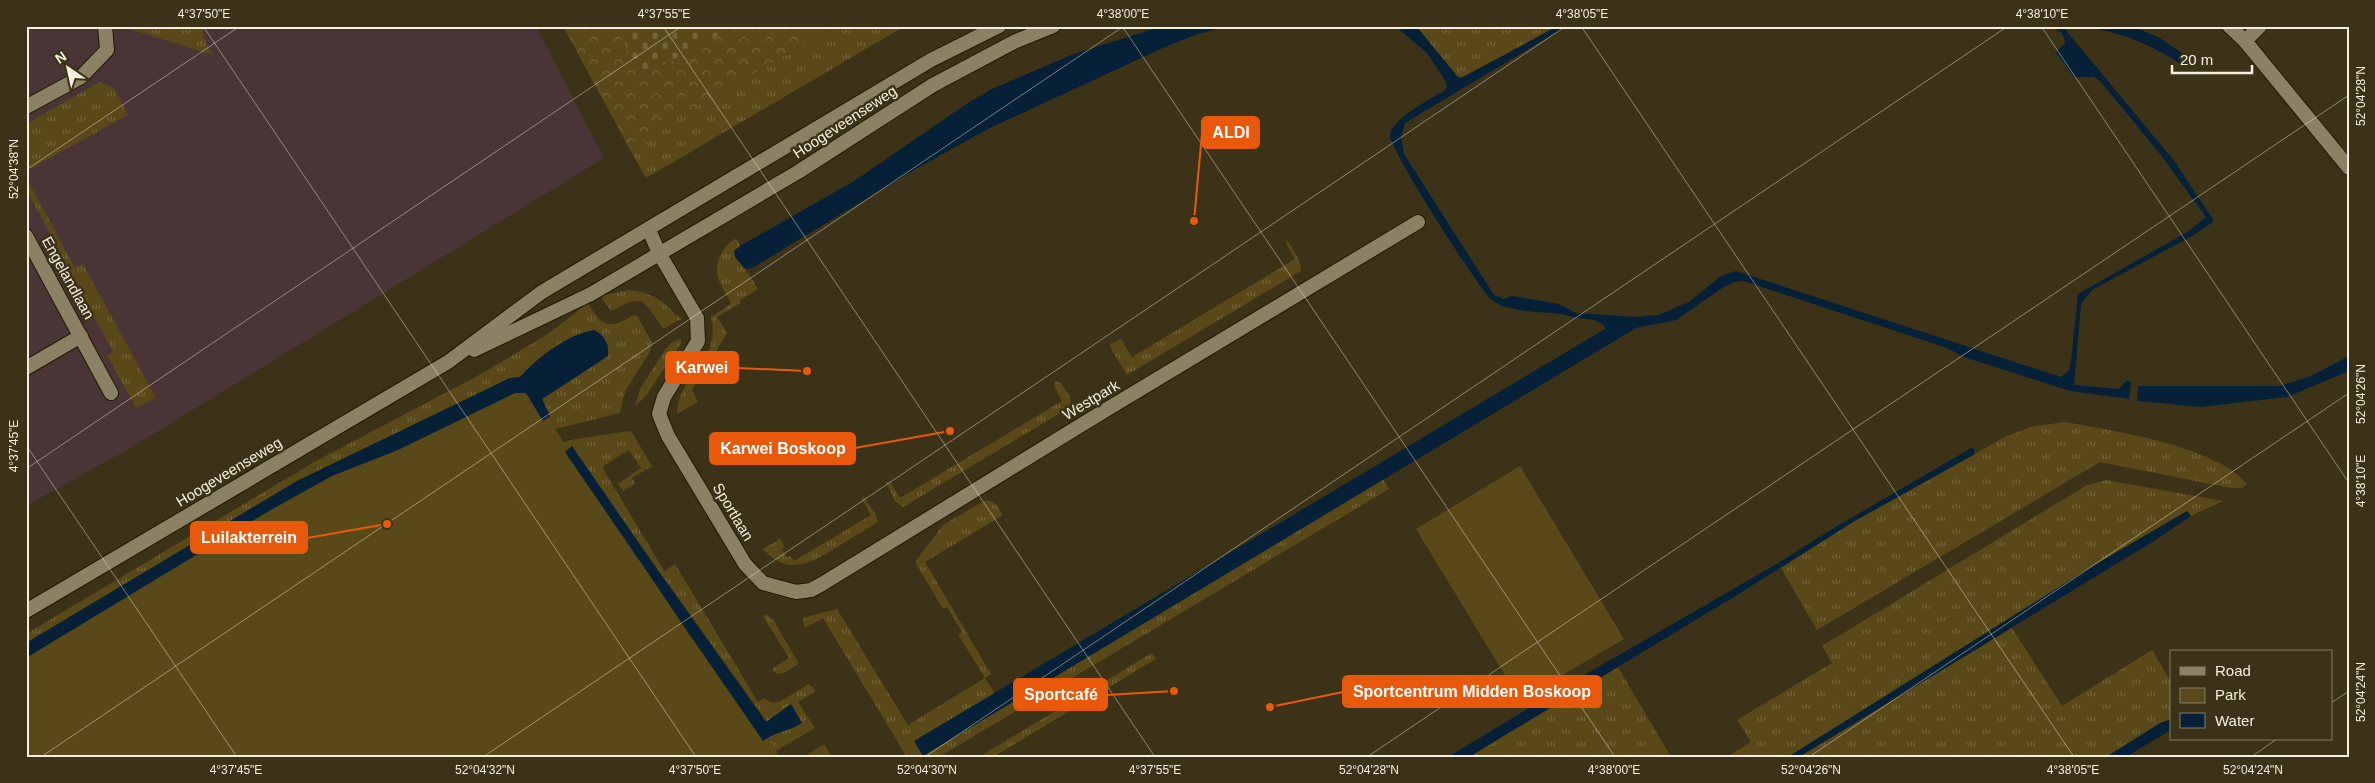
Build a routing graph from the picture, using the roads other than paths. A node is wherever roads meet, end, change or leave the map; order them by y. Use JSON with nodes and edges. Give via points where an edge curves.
{"nodes":[{"id":1,"x":105,"y":26,"type":"edge"},
{"id":2,"x":999,"y":26,"type":"edge"},
{"id":3,"x":1053,"y":26,"type":"edge"},
{"id":4,"x":2229,"y":26,"type":"edge"},
{"id":5,"x":2260,"y":26,"type":"edge"},
{"id":6,"x":2245,"y":41,"type":"junction"},
{"id":7,"x":26,"y":107,"type":"edge"},
{"id":8,"x":2349,"y":168,"type":"edge"},
{"id":9,"x":1418,"y":222,"type":"dead end"},
{"id":10,"x":649,"y":230,"type":"junction"},
{"id":11,"x":26,"y":236,"type":"edge"},
{"id":12,"x":659,"y":254,"type":"junction"},
{"id":13,"x":81,"y":336,"type":"junction"},
{"id":14,"x":448,"y":362,"type":"junction"},
{"id":15,"x":26,"y":368,"type":"edge"},
{"id":16,"x":111,"y":393,"type":"dead end"},
{"id":17,"x":777,"y":588,"type":"joint"},
{"id":18,"x":26,"y":611,"type":"edge"}],
"edges":[{"from":1,"to":7,"type":"main road","via":[[107,50],[81,77]]},
{"from":2,"to":10,"type":"main road","name":"Hoogeveenseweg","via":[[931,60]]},
{"from":3,"to":12,"type":"main road","name":"Hoogeveenseweg","via":[[934,85],[798,172]]},
{"from":4,"to":6,"type":"main road"},
{"from":5,"to":6,"type":"main road"},
{"from":6,"to":8,"type":"main road"},
{"from":9,"to":17,"type":"main road","name":"Westpark","via":[[822,584],[796,592]]},
{"from":10,"to":12,"type":"main road"},
{"from":10,"to":14,"type":"main road","name":"Hoogeveenseweg","via":[[542,292]]},
{"from":11,"to":13,"type":"main road","name":"Engelandlaan"},
{"from":12,"to":14,"type":"main road","name":"Hoogeveenseweg","via":[[552,314]]},
{"from":12,"to":17,"type":"main road","name":"Sportlaan","via":[[697,318],[698,341],[664,397],[659,414],[668,436],[746,564],[763,583]]},
{"from":13,"to":15,"type":"main road","name":"Engelandlaan"},
{"from":13,"to":16,"type":"main road","name":"Engelandlaan"},
{"from":14,"to":18,"type":"main road","name":"Hoogeveenseweg"}]}
